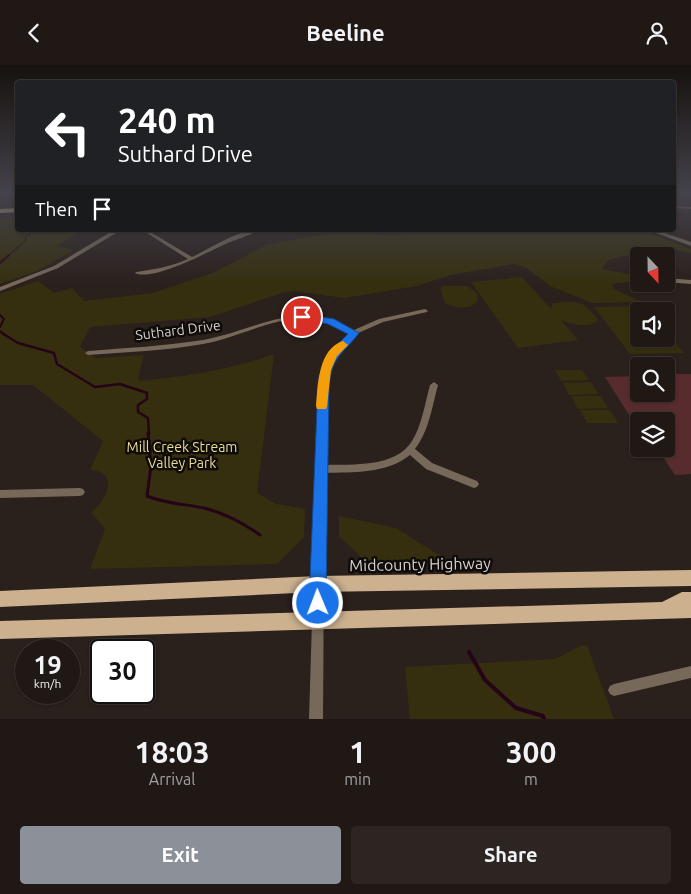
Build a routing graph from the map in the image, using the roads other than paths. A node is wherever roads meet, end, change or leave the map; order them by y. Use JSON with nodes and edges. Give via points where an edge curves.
{"nodes":[{"id":1,"x":115,"y":232,"type":"edge"},
{"id":2,"x":147,"y":232,"type":"edge"},
{"id":3,"x":252,"y":232,"type":"edge"},
{"id":4,"x":657,"y":232,"type":"edge"},
{"id":5,"x":691,"y":244,"type":"edge"},
{"id":6,"x":192,"y":259,"type":"junction"},
{"id":7,"x":138,"y":273,"type":"dead end"},
{"id":8,"x":675,"y":281,"type":"edge"},
{"id":9,"x":691,"y":282,"type":"edge"},
{"id":10,"x":0,"y":289,"type":"edge"},
{"id":11,"x":425,"y":311,"type":"dead end"},
{"id":12,"x":354,"y":333,"type":"junction"},
{"id":13,"x":88,"y":353,"type":"dead end"},
{"id":14,"x":434,"y":385,"type":"dead end"},
{"id":15,"x":410,"y":450,"type":"junction"},
{"id":16,"x":320,"y":469,"type":"junction"},
{"id":17,"x":474,"y":484,"type":"dead end"},
{"id":18,"x":80,"y":492,"type":"dead end"},
{"id":19,"x":0,"y":494,"type":"edge"},
{"id":20,"x":691,"y":578,"type":"edge"},
{"id":21,"x":316,"y":585,"type":"junction"},
{"id":22,"x":0,"y":599,"type":"edge"},
{"id":23,"x":691,"y":600,"type":"edge"},
{"id":24,"x":665,"y":610,"type":"junction"},
{"id":25,"x":691,"y":610,"type":"edge"},
{"id":26,"x":318,"y":621,"type":"junction"},
{"id":27,"x":0,"y":630,"type":"edge"},
{"id":28,"x":691,"y":672,"type":"edge"},
{"id":29,"x":614,"y":690,"type":"dead end"},
{"id":30,"x":316,"y":719,"type":"edge"}],
"edges":[{"from":1,"to":10,"type":"street","via":[[56,267]]},
{"from":2,"to":6,"type":"street"},
{"from":3,"to":6,"type":"street"},
{"from":4,"to":5,"type":"street"},
{"from":6,"to":7,"type":"street","via":[[160,271]]},
{"from":8,"to":9,"type":"street"},
{"from":11,"to":12,"type":"street","via":[[381,320]]},
{"from":12,"to":13,"type":"street","name":"Suthard Drive","via":[[331,321],[302,317],[279,320],[204,342]]},
{"from":12,"to":16,"type":"street","via":[[333,355],[326,370]]},
{"from":14,"to":15,"type":"street","via":[[421,431]]},
{"from":15,"to":16,"type":"street","via":[[376,467]]},
{"from":15,"to":17,"type":"street","via":[[428,466]]},
{"from":16,"to":21,"type":"street"},
{"from":18,"to":19,"type":"street"},
{"from":20,"to":21,"type":"main road","name":"Midcounty Highway"},
{"from":21,"to":22,"type":"main road","name":"Midcounty Highway"},
{"from":21,"to":26,"type":"street"},
{"from":23,"to":24,"type":"main road","via":[[682,600]]},
{"from":24,"to":25,"type":"main road"},
{"from":24,"to":26,"type":"main road"},
{"from":26,"to":27,"type":"main road"},
{"from":26,"to":30,"type":"street"},
{"from":28,"to":29,"type":"street"}]}
